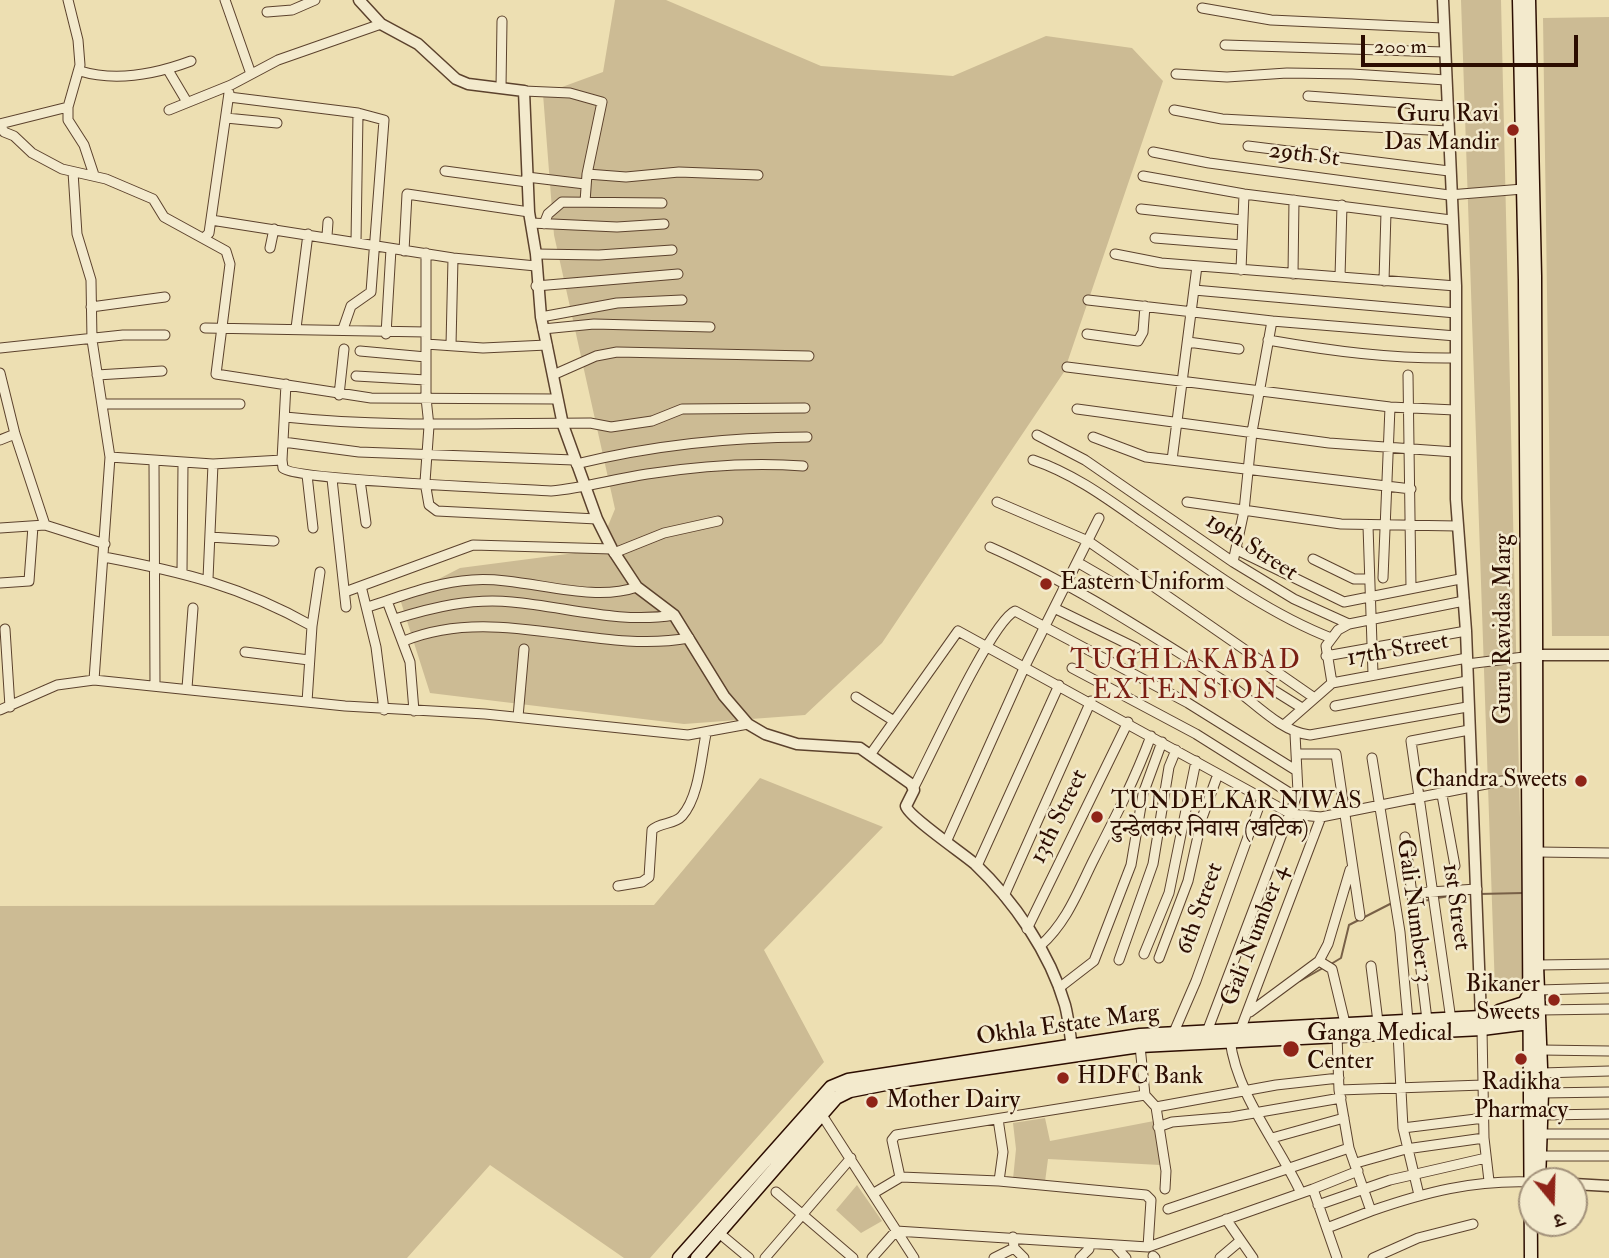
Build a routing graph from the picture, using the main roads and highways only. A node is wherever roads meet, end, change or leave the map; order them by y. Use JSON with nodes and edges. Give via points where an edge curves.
{"nodes":[{"id":1,"x":1519,"y":0,"type":"edge"},
{"id":2,"x":1529,"y":0,"type":"edge"},
{"id":3,"x":1532,"y":656,"type":"junction"},
{"id":4,"x":1535,"y":991,"type":"junction"},
{"id":5,"x":1537,"y":1016,"type":"junction"},
{"id":6,"x":1486,"y":1021,"type":"junction"},
{"id":7,"x":1504,"y":1027,"type":"junction"},
{"id":8,"x":1537,"y":1045,"type":"junction"},
{"id":9,"x":1072,"y":1049,"type":"junction"},
{"id":10,"x":819,"y":1110,"type":"junction"},
{"id":11,"x":1534,"y":1167,"type":"edge"},
{"id":12,"x":1538,"y":1167,"type":"edge"},
{"id":13,"x":1532,"y":1237,"type":"edge"},
{"id":14,"x":1539,"y":1237,"type":"edge"},
{"id":15,"x":679,"y":1258,"type":"edge"},
{"id":16,"x":697,"y":1258,"type":"edge"},
{"id":17,"x":1531,"y":1258,"type":"edge"},
{"id":18,"x":1539,"y":1258,"type":"edge"}],
"edges":[{"from":1,"to":3,"type":"main road","name":"Guru Ravidas Marg"},
{"from":2,"to":3,"type":"main road","name":"Guru Ravidas Marg","via":[[1535,276]]},
{"from":3,"to":4,"type":"main road","name":"Guru Ravidas Marg","via":[[1538,852]]},
{"from":3,"to":4,"type":"main road","name":"Guru Ravidas Marg","via":[[1528,779]]},
{"from":4,"to":5,"type":"main road","name":"Guru Ravidas Marg"},
{"from":4,"to":6,"type":"main road","via":[[1524,1003]]},
{"from":5,"to":6,"type":"main road","name":"Okhla Estate Marg"},
{"from":5,"to":7,"type":"main road","name":"Okhla Estate Marg"},
{"from":5,"to":8,"type":"main road","name":"Guru Ravidas Marg"},
{"from":6,"to":7,"type":"main road","name":"Okhla Estate Marg"},
{"from":6,"to":9,"type":"main road","name":"Okhla Estate Marg","via":[[1398,1034]]},
{"from":6,"to":9,"type":"main road","name":"Okhla Estate Marg","via":[[1208,1029]]},
{"from":7,"to":8,"type":"main road"},
{"from":8,"to":11,"type":"main road","name":"Guru Ravidas Marg"},
{"from":8,"to":12,"type":"main road","name":"Guru Ravidas Marg","via":[[1542,1073]]},
{"from":9,"to":10,"type":"main road","name":"Okhla Estate Marg","via":[[848,1080],[831,1087]]},
{"from":10,"to":15,"type":"main road","name":"Okhla Estate Marg"},
{"from":10,"to":16,"type":"main road","name":"Okhla Estate Marg"},
{"from":13,"to":17,"type":"main road","name":"Guru Ravidas Marg"},
{"from":14,"to":18,"type":"main road"}]}
